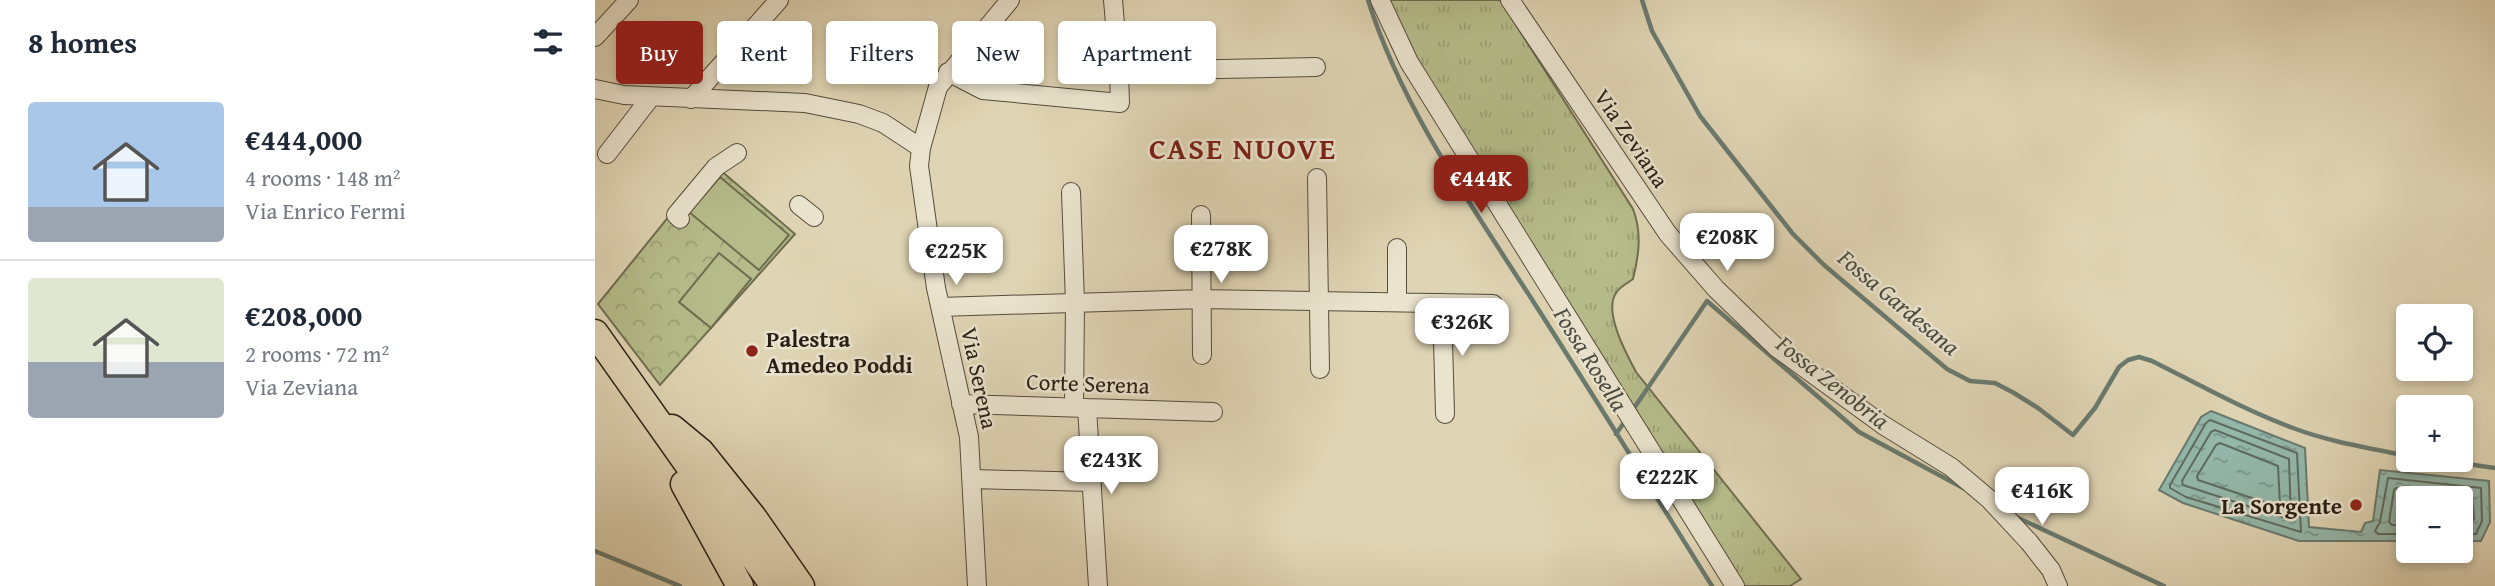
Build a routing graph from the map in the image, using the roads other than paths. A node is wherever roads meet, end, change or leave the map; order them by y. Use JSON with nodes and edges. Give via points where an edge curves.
{"nodes":[{"id":1,"x":629,"y":0,"type":"edge"},
{"id":2,"x":779,"y":0,"type":"edge"},
{"id":3,"x":1010,"y":0,"type":"edge"},
{"id":4,"x":1113,"y":0,"type":"edge"},
{"id":5,"x":1380,"y":0,"type":"edge"},
{"id":6,"x":1510,"y":0,"type":"edge"},
{"id":7,"x":1115,"y":21,"type":"edge"},
{"id":8,"x":595,"y":37,"type":"edge"},
{"id":9,"x":1316,"y":67,"type":"dead end"},
{"id":10,"x":1216,"y":69,"type":"edge"},
{"id":11,"x":949,"y":72,"type":"junction"},
{"id":12,"x":1119,"y":84,"type":"edge"},
{"id":13,"x":595,"y":89,"type":"edge"},
{"id":14,"x":651,"y":97,"type":"junction"},
{"id":15,"x":691,"y":99,"type":"junction"},
{"id":16,"x":921,"y":148,"type":"junction"},
{"id":17,"x":737,"y":153,"type":"dead end"},
{"id":18,"x":607,"y":154,"type":"dead end"},
{"id":19,"x":1317,"y":178,"type":"dead end"},
{"id":20,"x":1071,"y":192,"type":"dead end"},
{"id":21,"x":799,"y":205,"type":"dead end"},
{"id":22,"x":1201,"y":215,"type":"dead end"},
{"id":23,"x":814,"y":217,"type":"dead end"},
{"id":24,"x":680,"y":219,"type":"dead end"},
{"id":25,"x":1397,"y":248,"type":"dead end"},
{"id":26,"x":1202,"y":299,"type":"junction"},
{"id":27,"x":1320,"y":301,"type":"junction"},
{"id":28,"x":1075,"y":302,"type":"junction"},
{"id":29,"x":1397,"y":302,"type":"junction"},
{"id":30,"x":1441,"y":303,"type":"junction"},
{"id":31,"x":1493,"y":304,"type":"dead end"},
{"id":32,"x":940,"y":307,"type":"junction"},
{"id":33,"x":595,"y":333,"type":"edge"},
{"id":34,"x":1202,"y":355,"type":"dead end"},
{"id":35,"x":1320,"y":369,"type":"dead end"},
{"id":36,"x":961,"y":404,"type":"junction"},
{"id":37,"x":1081,"y":408,"type":"junction"},
{"id":38,"x":649,"y":410,"type":"junction"},
{"id":39,"x":1213,"y":412,"type":"dead end"},
{"id":40,"x":1445,"y":414,"type":"dead end"},
{"id":41,"x":972,"y":479,"type":"junction"},
{"id":42,"x":1091,"y":482,"type":"junction"},
{"id":43,"x":2054,"y":581,"type":"edge"},
{"id":44,"x":740,"y":586,"type":"edge"},
{"id":45,"x":753,"y":586,"type":"edge"},
{"id":46,"x":774,"y":586,"type":"edge"},
{"id":47,"x":801,"y":586,"type":"edge"},
{"id":48,"x":977,"y":586,"type":"edge"},
{"id":49,"x":1098,"y":586,"type":"edge"},
{"id":50,"x":1735,"y":586,"type":"edge"}],
"edges":[{"from":1,"to":8,"type":"street"},
{"from":2,"to":15,"type":"street"},
{"from":3,"to":11,"type":"street","name":"Via Serena"},
{"from":4,"to":7,"type":"street"},
{"from":5,"to":50,"type":"street","via":[[1409,62]]},
{"from":6,"to":43,"type":"street","name":"Via Zeviana","via":[[1668,234],[1716,289],[1777,348],[1883,425],[1951,467],[1995,506]]},
{"from":9,"to":10,"type":"street"},
{"from":11,"to":12,"type":"street","via":[[982,90],[1120,103]]},
{"from":11,"to":16,"type":"street","name":"Via Serena","via":[[933,99]]},
{"from":13,"to":14,"type":"street"},
{"from":14,"to":15,"type":"street"},
{"from":14,"to":18,"type":"street"},
{"from":15,"to":16,"type":"street","via":[[833,108],[883,123]]},
{"from":16,"to":32,"type":"street","name":"Via Serena","via":[[919,166]]},
{"from":17,"to":24,"type":"street","via":[[716,167],[676,215]]},
{"from":19,"to":27,"type":"street"},
{"from":20,"to":28,"type":"street"},
{"from":21,"to":23,"type":"street"},
{"from":22,"to":26,"type":"street"},
{"from":25,"to":29,"type":"street"},
{"from":26,"to":27,"type":"street"},
{"from":26,"to":28,"type":"street"},
{"from":26,"to":34,"type":"street"},
{"from":27,"to":29,"type":"street"},
{"from":27,"to":35,"type":"street"},
{"from":28,"to":32,"type":"street"},
{"from":28,"to":37,"type":"street"},
{"from":29,"to":30,"type":"street"},
{"from":30,"to":31,"type":"street"},
{"from":30,"to":40,"type":"street"},
{"from":32,"to":36,"type":"street","name":"Via Serena"},
{"from":33,"to":38,"type":"highway"},
{"from":36,"to":37,"type":"street","name":"Corte Serena"},
{"from":36,"to":41,"type":"street","name":"Via Serena"},
{"from":37,"to":39,"type":"street","name":"Corte Serena"},
{"from":37,"to":42,"type":"street"},
{"from":38,"to":44,"type":"highway","via":[[658,437]]},
{"from":38,"to":45,"type":"highway"},
{"from":38,"to":46,"type":"highway"},
{"from":38,"to":47,"type":"highway","via":[[701,452]]},
{"from":41,"to":42,"type":"street"},
{"from":41,"to":48,"type":"street","name":"Via Serena"},
{"from":42,"to":49,"type":"street"}]}
